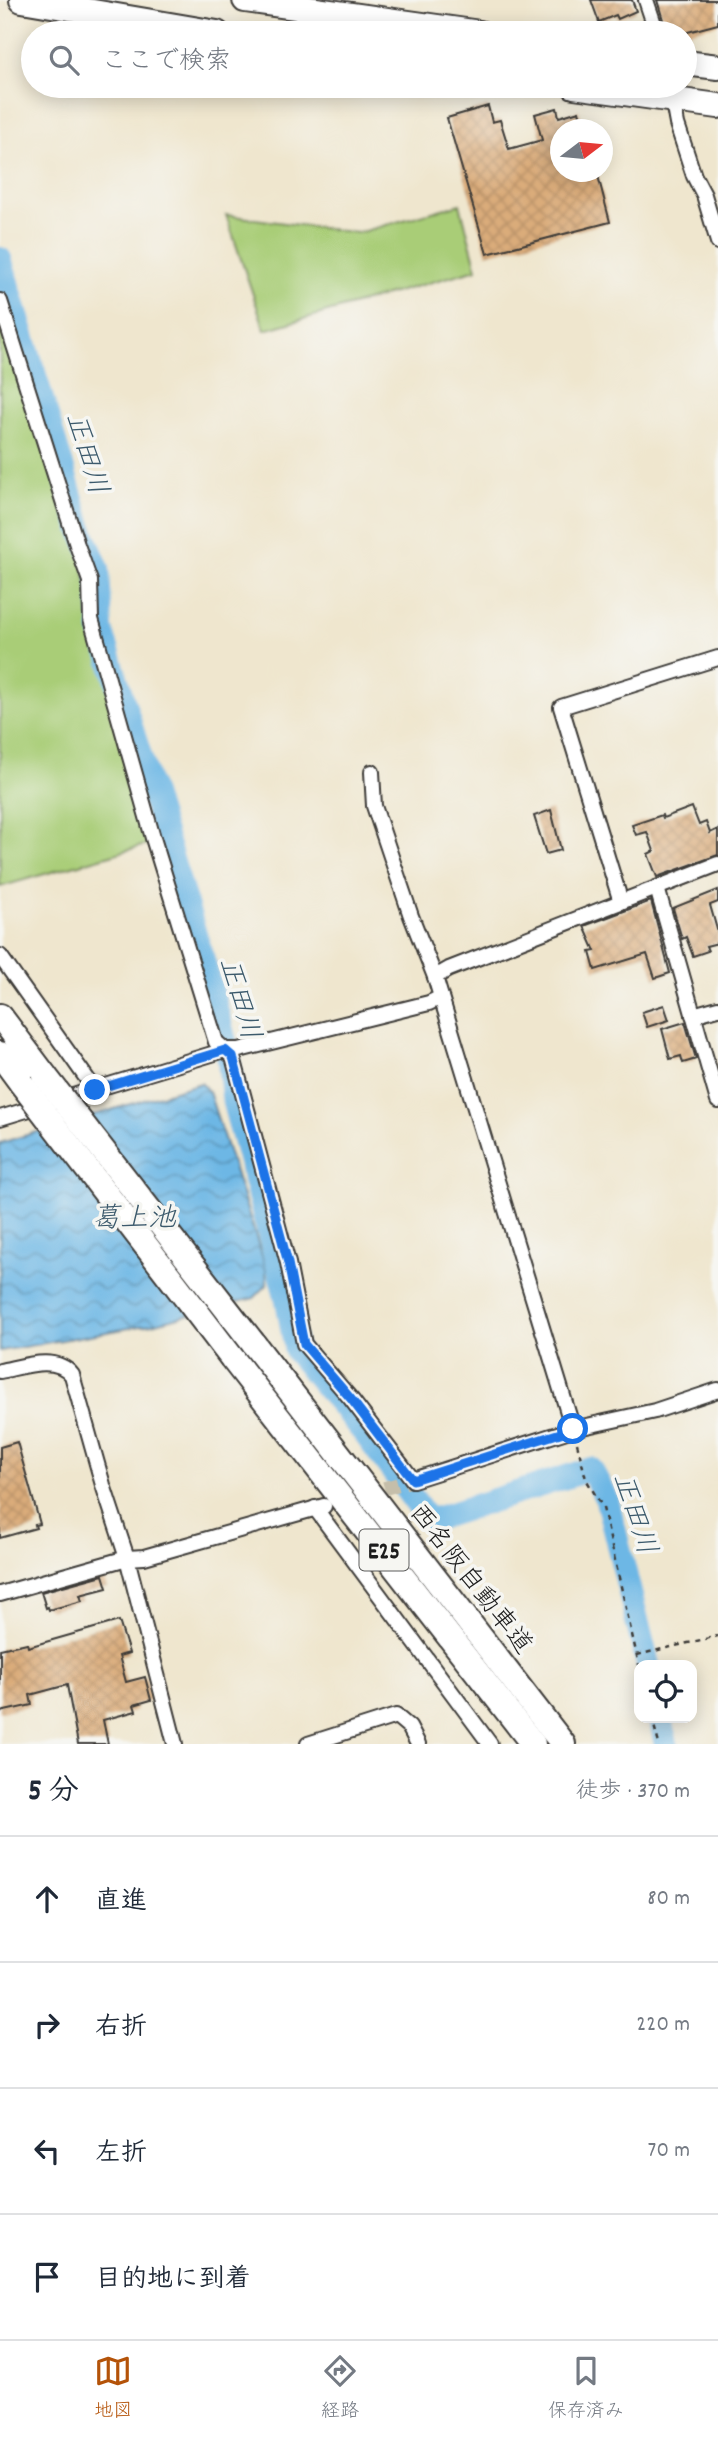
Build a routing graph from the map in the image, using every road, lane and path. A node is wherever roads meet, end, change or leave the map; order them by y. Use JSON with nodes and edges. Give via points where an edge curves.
{"nodes":[{"id":1,"x":22,"y":0,"type":"edge"},
{"id":2,"x":245,"y":0,"type":"edge"},
{"id":3,"x":646,"y":0,"type":"edge"},
{"id":4,"x":146,"y":21,"type":"edge"},
{"id":5,"x":395,"y":21,"type":"edge"},
{"id":6,"x":653,"y":21,"type":"edge"},
{"id":7,"x":697,"y":64,"type":"edge"},
{"id":8,"x":718,"y":67,"type":"edge"},
{"id":9,"x":673,"y":98,"type":"edge"},
{"id":10,"x":690,"y":98,"type":"edge"},
{"id":11,"x":718,"y":106,"type":"edge"},
{"id":12,"x":718,"y":242,"type":"edge"},
{"id":13,"x":0,"y":302,"type":"edge"},
{"id":14,"x":718,"y":658,"type":"edge"},
{"id":15,"x":372,"y":772,"type":"dead end"},
{"id":16,"x":718,"y":864,"type":"edge"},
{"id":17,"x":657,"y":888,"type":"junction"},
{"id":18,"x":621,"y":902,"type":"junction"},
{"id":19,"x":0,"y":956,"type":"edge"},
{"id":20,"x":435,"y":977,"type":"junction"},
{"id":21,"x":441,"y":997,"type":"junction"},
{"id":22,"x":718,"y":1008,"type":"edge"},
{"id":23,"x":693,"y":1015,"type":"junction"},
{"id":24,"x":0,"y":1016,"type":"edge"},
{"id":25,"x":225,"y":1050,"type":"junction"},
{"id":26,"x":0,"y":1054,"type":"edge"},
{"id":27,"x":34,"y":1080,"type":"junction"},
{"id":28,"x":95,"y":1090,"type":"junction"},
{"id":29,"x":718,"y":1101,"type":"edge"},
{"id":30,"x":0,"y":1118,"type":"edge"},
{"id":31,"x":0,"y":1371,"type":"edge"},
{"id":32,"x":718,"y":1390,"type":"edge"},
{"id":33,"x":573,"y":1429,"type":"junction"},
{"id":34,"x":127,"y":1558,"type":"junction"},
{"id":35,"x":0,"y":1594,"type":"edge"},
{"id":36,"x":452,"y":1601,"type":"junction"},
{"id":37,"x":718,"y":1636,"type":"edge"},
{"id":38,"x":637,"y":1654,"type":"junction"},
{"id":39,"x":638,"y":1660,"type":"edge"},
{"id":40,"x":653,"y":1723,"type":"edge"},
{"id":41,"x":175,"y":1744,"type":"edge"},
{"id":42,"x":309,"y":1744,"type":"edge"},
{"id":43,"x":418,"y":1744,"type":"edge"},
{"id":44,"x":490,"y":1744,"type":"edge"},
{"id":45,"x":533,"y":1744,"type":"edge"},
{"id":46,"x":563,"y":1744,"type":"edge"},
{"id":47,"x":579,"y":1744,"type":"edge"},
{"id":48,"x":659,"y":1744,"type":"edge"}],
"edges":[{"from":1,"to":4,"type":"highway"},
{"from":2,"to":5,"type":"highway"},
{"from":3,"to":6,"type":"street"},
{"from":7,"to":8,"type":"highway"},
{"from":9,"to":12,"type":"street","via":[[677,124]]},
{"from":10,"to":11,"type":"highway"},
{"from":13,"to":25,"type":"street","via":[[90,581],[91,619],[153,838],[216,1042]]},
{"from":14,"to":18,"type":"street","via":[[561,707]]},
{"from":15,"to":20,"type":"street","via":[[374,806]]},
{"from":16,"to":17,"type":"street"},
{"from":17,"to":18,"type":"street"},
{"from":17,"to":23,"type":"street"},
{"from":18,"to":20,"type":"street"},
{"from":19,"to":28,"type":"street"},
{"from":20,"to":21,"type":"street"},
{"from":21,"to":25,"type":"street","via":[[391,1013]]},
{"from":21,"to":33,"type":"street"},
{"from":22,"to":23,"type":"street"},
{"from":23,"to":29,"type":"street"},
{"from":24,"to":27,"type":"highway","name":"西名阪自動車道","number":"E25"},
{"from":25,"to":28,"type":"street"},
{"from":25,"to":33,"type":"street","via":[[233,1057],[288,1263],[304,1344],[413,1480]]},
{"from":26,"to":27,"type":"highway","name":"西名阪自動車道","number":"E25"},
{"from":27,"to":36,"type":"highway","name":"西名阪自動車道","number":"E25","bridge":true,"via":[[253,1343]]},
{"from":27,"to":45,"type":"highway","name":"西名阪自動車道","number":"E25","bridge":true,"via":[[232,1358]]},
{"from":28,"to":30,"type":"street"},
{"from":31,"to":34,"type":"street","via":[[56,1363],[72,1375]]},
{"from":32,"to":33,"type":"street","via":[[655,1411]]},
{"from":33,"to":38,"type":"path","via":[[586,1479],[603,1508]]},
{"from":34,"to":35,"type":"street"},
{"from":34,"to":41,"type":"street"},
{"from":34,"to":44,"type":"street","via":[[319,1507]]},
{"from":36,"to":46,"type":"highway","name":"西名阪自動車道","number":"E25"},
{"from":36,"to":47,"type":"highway"},
{"from":37,"to":38,"type":"path"},
{"from":38,"to":39,"type":"path"},
{"from":40,"to":48,"type":"path"},
{"from":42,"to":43,"type":"street","via":[[396,1716]]}]}
